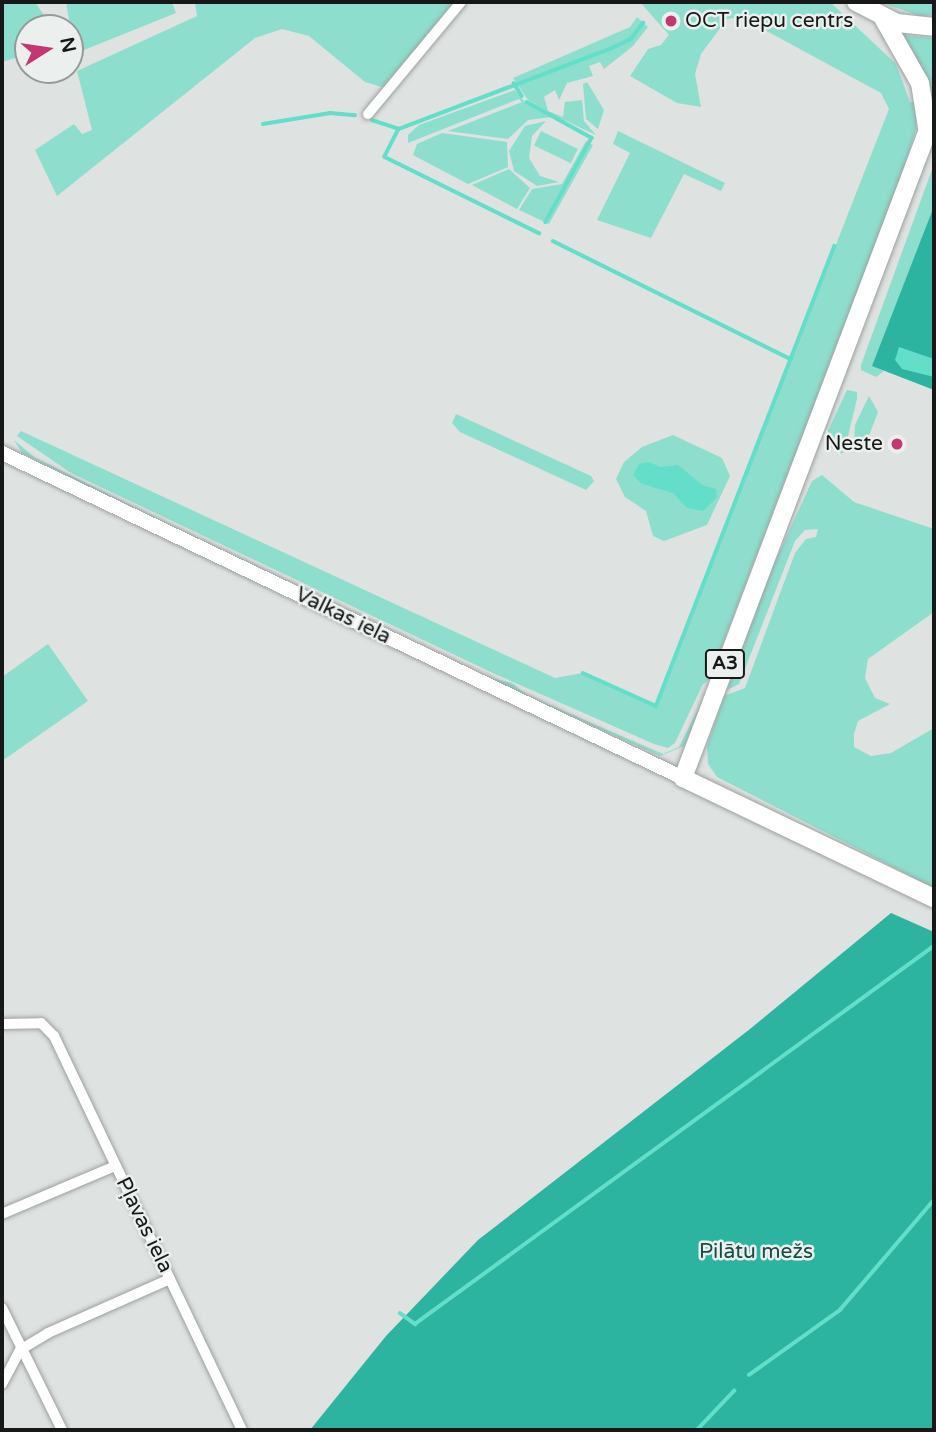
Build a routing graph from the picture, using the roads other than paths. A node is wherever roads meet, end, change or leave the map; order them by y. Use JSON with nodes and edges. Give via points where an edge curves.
{"nodes":[{"id":1,"x":461,"y":2,"type":"edge"},
{"id":2,"x":856,"y":2,"type":"edge"},
{"id":3,"x":883,"y":18,"type":"junction"},
{"id":4,"x":934,"y":27,"type":"edge"},
{"id":5,"x":368,"y":114,"type":"dead end"},
{"id":6,"x":931,"y":120,"type":"edge"},
{"id":7,"x":2,"y":453,"type":"edge"},
{"id":8,"x":684,"y":778,"type":"junction"},
{"id":9,"x":934,"y":898,"type":"edge"},
{"id":10,"x":2,"y":1024,"type":"edge"},
{"id":11,"x":115,"y":1166,"type":"junction"},
{"id":12,"x":2,"y":1214,"type":"edge"},
{"id":13,"x":170,"y":1279,"type":"junction"},
{"id":14,"x":2,"y":1308,"type":"edge"},
{"id":15,"x":20,"y":1350,"type":"junction"},
{"id":16,"x":2,"y":1384,"type":"edge"},
{"id":17,"x":62,"y":1430,"type":"edge"},
{"id":18,"x":242,"y":1430,"type":"edge"}],
"edges":[{"from":1,"to":5,"type":"street"},
{"from":2,"to":3,"type":"highway","number":"A3"},
{"from":3,"to":4,"type":"highway","number":"A3"},
{"from":3,"to":6,"type":"highway","number":"A3","via":[[920,83]]},
{"from":6,"to":8,"type":"highway","number":"A3"},
{"from":7,"to":8,"type":"main road","name":"Valkas iela"},
{"from":8,"to":9,"type":"highway"},
{"from":10,"to":11,"type":"street","name":"Pļavas iela","via":[[41,1023],[54,1036]]},
{"from":11,"to":12,"type":"street"},
{"from":11,"to":13,"type":"street","name":"Pļavas iela"},
{"from":13,"to":15,"type":"street"},
{"from":13,"to":18,"type":"street","name":"Pļavas iela"},
{"from":14,"to":15,"type":"street"},
{"from":15,"to":16,"type":"street"},
{"from":15,"to":17,"type":"street"}]}
